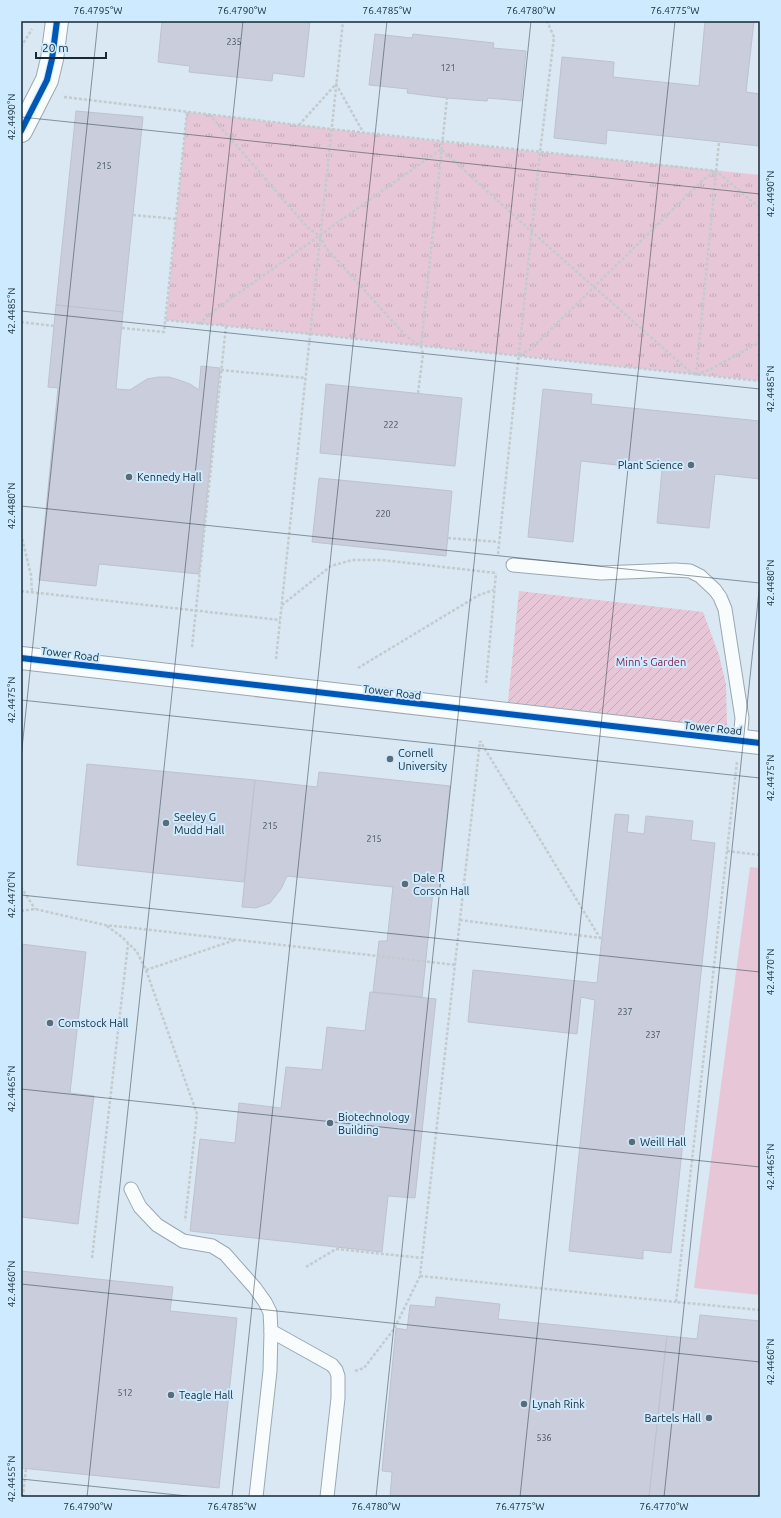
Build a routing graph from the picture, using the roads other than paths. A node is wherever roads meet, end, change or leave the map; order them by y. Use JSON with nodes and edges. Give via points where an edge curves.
{"nodes":[{"id":1,"x":57,"y":21,"type":"edge"},
{"id":2,"x":21,"y":131,"type":"edge"},
{"id":3,"x":513,"y":565,"type":"dead end"},
{"id":4,"x":21,"y":658,"type":"edge"},
{"id":5,"x":750,"y":742,"type":"edge"},
{"id":6,"x":131,"y":1189,"type":"dead end"},
{"id":7,"x":271,"y":1331,"type":"junction"},
{"id":8,"x":256,"y":1497,"type":"edge"},
{"id":9,"x":327,"y":1497,"type":"edge"}],
"edges":[{"from":1,"to":2,"type":"street","via":[[47,80]]},
{"from":3,"to":5,"type":"lane","via":[[601,573],[675,570],[690,571],[700,576],[715,590],[725,609],[742,718]]},
{"from":4,"to":5,"type":"street","name":"Tower Road"},
{"from":6,"to":7,"type":"lane","via":[[140,1206],[157,1225],[183,1241],[212,1246],[225,1254],[265,1302],[270,1312]]},
{"from":7,"to":8,"type":"lane","via":[[270,1371]]},
{"from":7,"to":9,"type":"lane","via":[[332,1365],[336,1370],[338,1398]]}]}
